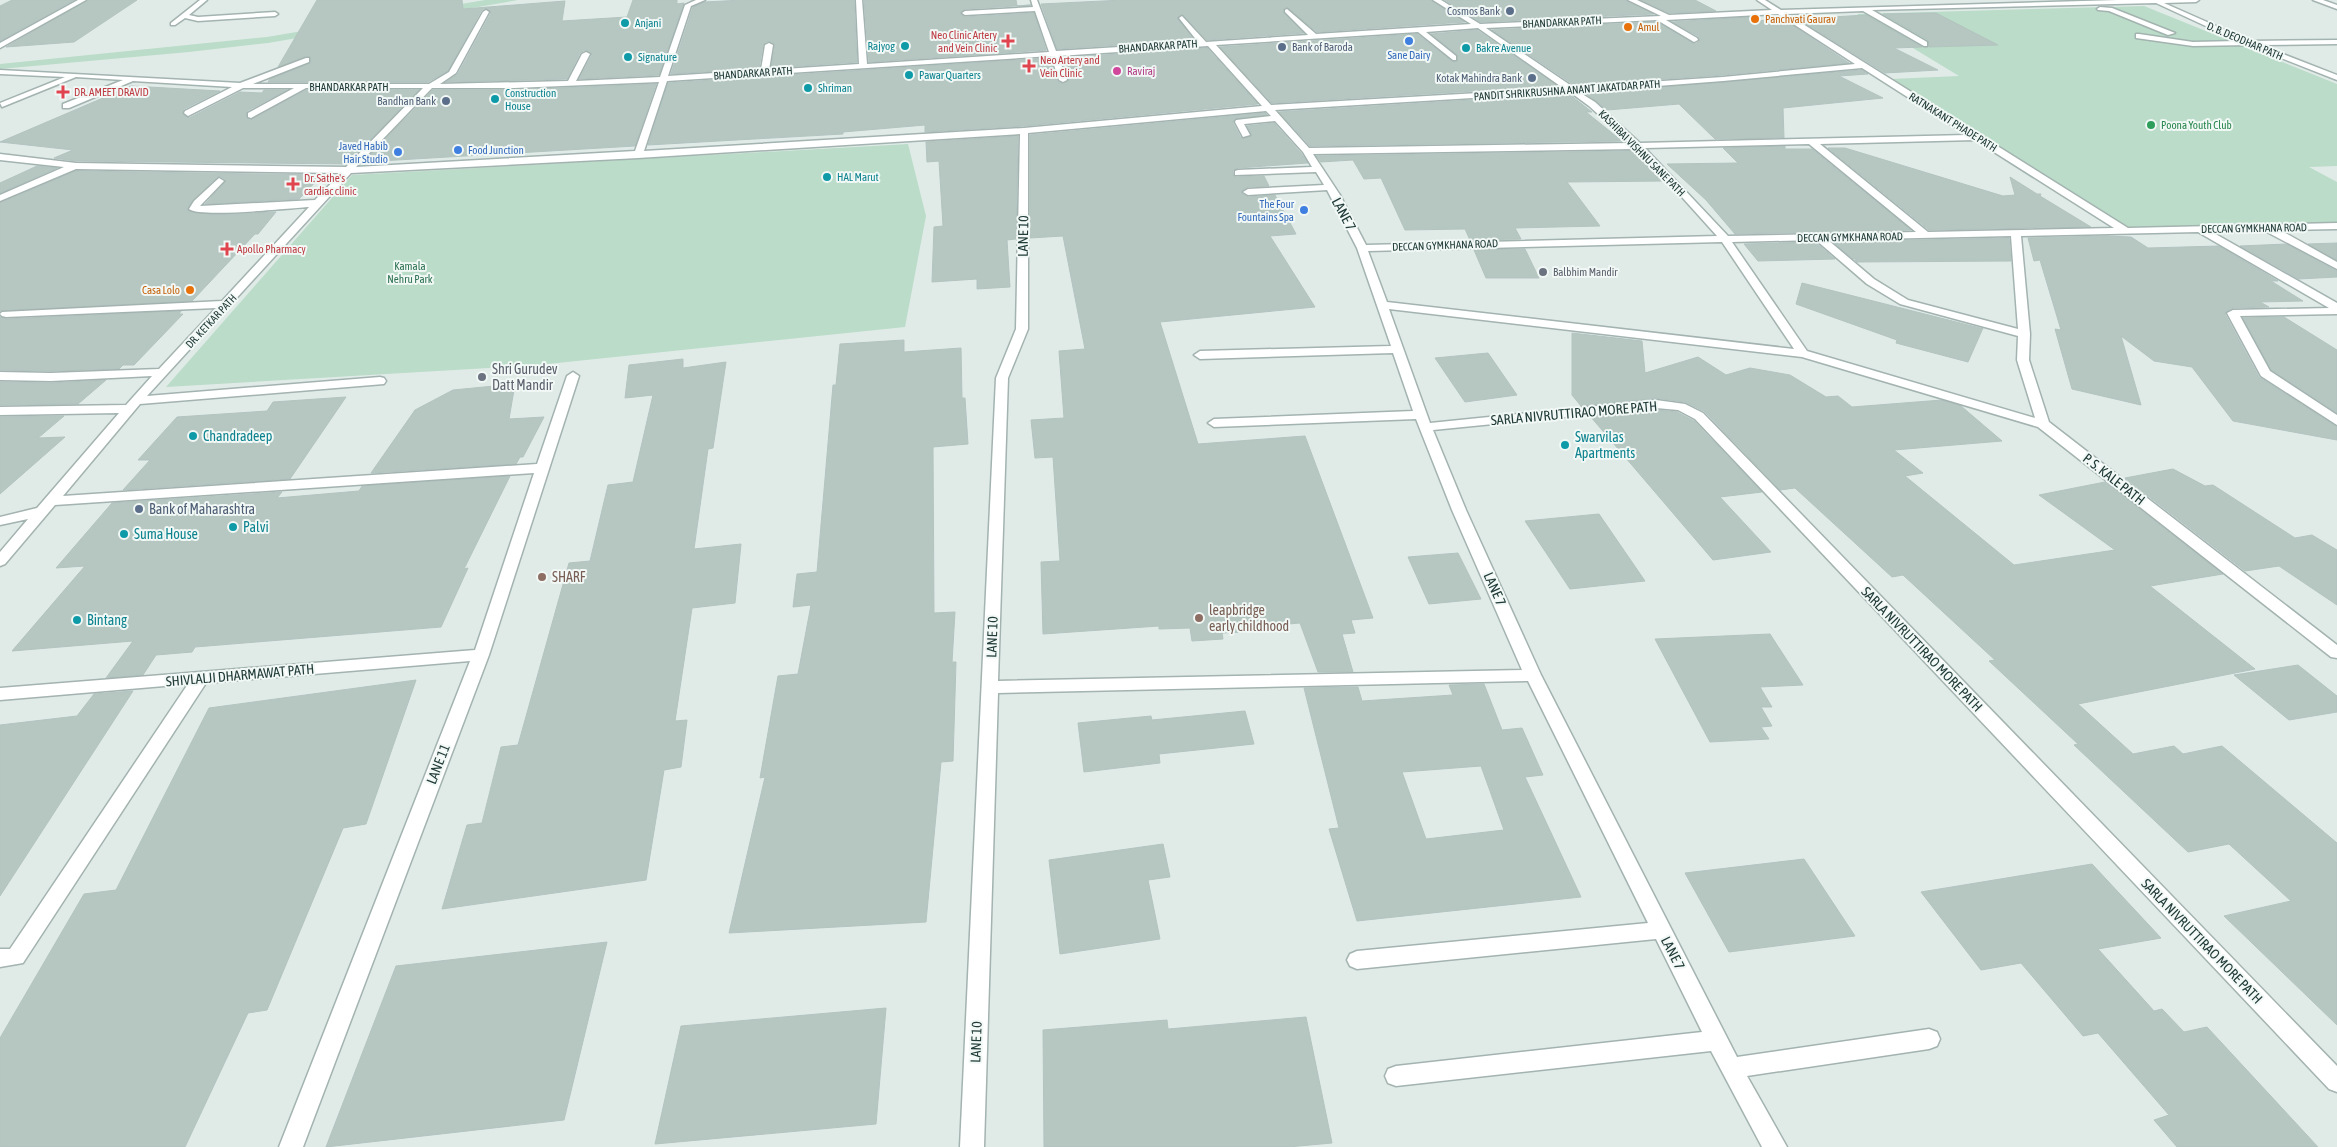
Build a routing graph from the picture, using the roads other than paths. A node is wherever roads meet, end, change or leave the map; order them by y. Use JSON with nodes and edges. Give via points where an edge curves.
{"nodes":[{"id":1,"x":83,"y":0,"type":"edge"},
{"id":2,"x":204,"y":0,"type":"edge"},
{"id":3,"x":702,"y":0,"type":"edge"},
{"id":4,"x":858,"y":0,"type":"edge"},
{"id":5,"x":1034,"y":0,"type":"edge"},
{"id":6,"x":1436,"y":0,"type":"edge"},
{"id":7,"x":1630,"y":0,"type":"edge"},
{"id":8,"x":1760,"y":0,"type":"edge"},
{"id":9,"x":1846,"y":0,"type":"edge"},
{"id":10,"x":1956,"y":0,"type":"edge"},
{"id":11,"x":2063,"y":0,"type":"edge"},
{"id":12,"x":2170,"y":0,"type":"edge"},
{"id":13,"x":2196,"y":0,"type":"edge"},
{"id":14,"x":2316,"y":0,"type":"edge"},
{"id":15,"x":2155,"y":1,"type":"edge"},
{"id":16,"x":2070,"y":3,"type":"junction"},
{"id":17,"x":2020,"y":5,"type":"junction"},
{"id":18,"x":1970,"y":6,"type":"junction"},
{"id":19,"x":2337,"y":7,"type":"edge"},
{"id":20,"x":1038,"y":9,"type":"junction"},
{"id":21,"x":1866,"y":9,"type":"junction"},
{"id":22,"x":1287,"y":11,"type":"dead end"},
{"id":23,"x":486,"y":12,"type":"dead end"},
{"id":24,"x":1780,"y":12,"type":"junction"},
{"id":25,"x":965,"y":13,"type":"dead end"},
{"id":26,"x":275,"y":14,"type":"dead end"},
{"id":27,"x":184,"y":16,"type":"junction"},
{"id":28,"x":1657,"y":17,"type":"junction"},
{"id":29,"x":1670,"y":17,"type":"junction"},
{"id":30,"x":1182,"y":18,"type":"dead end"},
{"id":31,"x":173,"y":24,"type":"dead end"},
{"id":32,"x":1479,"y":26,"type":"junction"},
{"id":33,"x":1419,"y":30,"type":"junction"},
{"id":34,"x":2171,"y":33,"type":"dead end"},
{"id":35,"x":1313,"y":36,"type":"junction"},
{"id":36,"x":2139,"y":36,"type":"dead end"},
{"id":37,"x":1694,"y":40,"type":"dead end"},
{"id":38,"x":1206,"y":42,"type":"junction"},
{"id":39,"x":2337,"y":42,"type":"edge"},
{"id":40,"x":2248,"y":43,"type":"junction"},
{"id":41,"x":1924,"y":44,"type":"dead end"},
{"id":42,"x":770,"y":45,"type":"dead end"},
{"id":43,"x":0,"y":46,"type":"edge"},
{"id":44,"x":1055,"y":52,"type":"junction"},
{"id":45,"x":586,"y":54,"type":"dead end"},
{"id":46,"x":1453,"y":58,"type":"dead end"},
{"id":47,"x":306,"y":60,"type":"dead end"},
{"id":48,"x":863,"y":65,"type":"junction"},
{"id":49,"x":1864,"y":65,"type":"junction"},
{"id":50,"x":0,"y":72,"type":"edge"},
{"id":51,"x":765,"y":72,"type":"junction"},
{"id":52,"x":78,"y":75,"type":"junction"},
{"id":53,"x":134,"y":78,"type":"junction"},
{"id":54,"x":2337,"y":78,"type":"edge"},
{"id":55,"x":665,"y":79,"type":"junction"},
{"id":56,"x":1063,"y":80,"type":"dead end"},
{"id":57,"x":571,"y":83,"type":"junction"},
{"id":58,"x":242,"y":85,"type":"junction"},
{"id":59,"x":304,"y":86,"type":"junction"},
{"id":60,"x":429,"y":87,"type":"junction"},
{"id":61,"x":1569,"y":90,"type":"junction"},
{"id":62,"x":2,"y":105,"type":"dead end"},
{"id":63,"x":66,"y":106,"type":"dead end"},
{"id":64,"x":188,"y":113,"type":"dead end"},
{"id":65,"x":1274,"y":113,"type":"junction"},
{"id":66,"x":251,"y":115,"type":"dead end"},
{"id":67,"x":1024,"y":131,"type":"junction"},
{"id":68,"x":1246,"y":135,"type":"dead end"},
{"id":69,"x":1977,"y":137,"type":"junction"},
{"id":70,"x":1811,"y":141,"type":"junction"},
{"id":71,"x":1638,"y":146,"type":"junction"},
{"id":72,"x":1307,"y":151,"type":"junction"},
{"id":73,"x":638,"y":155,"type":"junction"},
{"id":74,"x":0,"y":157,"type":"edge"},
{"id":75,"x":76,"y":166,"type":"junction"},
{"id":76,"x":1318,"y":169,"type":"junction"},
{"id":77,"x":347,"y":170,"type":"junction"},
{"id":78,"x":1238,"y":173,"type":"dead end"},
{"id":79,"x":219,"y":181,"type":"dead end"},
{"id":80,"x":1330,"y":187,"type":"junction"},
{"id":81,"x":1248,"y":192,"type":"dead end"},
{"id":82,"x":0,"y":198,"type":"edge"},
{"id":83,"x":318,"y":203,"type":"junction"},
{"id":84,"x":2337,"y":226,"type":"edge"},
{"id":85,"x":2267,"y":228,"type":"junction"},
{"id":86,"x":2200,"y":229,"type":"junction"},
{"id":87,"x":2126,"y":231,"type":"junction"},
{"id":88,"x":2016,"y":234,"type":"junction"},
{"id":89,"x":1926,"y":235,"type":"junction"},
{"id":90,"x":1724,"y":238,"type":"junction"},
{"id":91,"x":1820,"y":238,"type":"junction"},
{"id":92,"x":1362,"y":248,"type":"junction"},
{"id":93,"x":2337,"y":266,"type":"edge"},
{"id":94,"x":226,"y":304,"type":"junction"},
{"id":95,"x":1382,"y":304,"type":"junction"},
{"id":96,"x":2337,"y":309,"type":"edge"},
{"id":97,"x":6,"y":314,"type":"dead end"},
{"id":98,"x":2024,"y":334,"type":"junction"},
{"id":99,"x":1398,"y":349,"type":"junction"},
{"id":100,"x":1803,"y":354,"type":"junction"},
{"id":101,"x":1200,"y":355,"type":"dead end"},
{"id":102,"x":163,"y":372,"type":"junction"},
{"id":103,"x":0,"y":376,"type":"edge"},
{"id":104,"x":573,"y":376,"type":"dead end"},
{"id":105,"x":380,"y":381,"type":"dead end"},
{"id":106,"x":133,"y":405,"type":"junction"},
{"id":107,"x":0,"y":411,"type":"edge"},
{"id":108,"x":1423,"y":421,"type":"junction"},
{"id":109,"x":2337,"y":421,"type":"edge"},
{"id":110,"x":1214,"y":423,"type":"dead end"},
{"id":111,"x":2043,"y":424,"type":"junction"},
{"id":112,"x":542,"y":468,"type":"junction"},
{"id":113,"x":48,"y":506,"type":"junction"},
{"id":114,"x":0,"y":521,"type":"edge"},
{"id":115,"x":0,"y":561,"type":"edge"},
{"id":116,"x":2337,"y":653,"type":"edge"},
{"id":117,"x":480,"y":655,"type":"junction"},
{"id":118,"x":1534,"y":675,"type":"junction"},
{"id":119,"x":201,"y":678,"type":"junction"},
{"id":120,"x":990,"y":687,"type":"junction"},
{"id":121,"x":0,"y":694,"type":"edge"},
{"id":122,"x":1662,"y":930,"type":"junction"},
{"id":123,"x":0,"y":958,"type":"edge"},
{"id":124,"x":1357,"y":960,"type":"dead end"},
{"id":125,"x":1717,"y":1040,"type":"junction"},
{"id":126,"x":1929,"y":1040,"type":"dead end"},
{"id":127,"x":1731,"y":1068,"type":"junction"},
{"id":128,"x":1396,"y":1076,"type":"dead end"},
{"id":129,"x":2337,"y":1082,"type":"edge"},
{"id":130,"x":290,"y":1147,"type":"edge"},
{"id":131,"x":972,"y":1147,"type":"edge"},
{"id":132,"x":1775,"y":1147,"type":"edge"}],
"edges":[{"from":1,"to":43,"type":"street"},
{"from":2,"to":27,"type":"street"},
{"from":3,"to":55,"type":"street","via":[[688,5]]},
{"from":4,"to":48,"type":"street"},
{"from":5,"to":20,"type":"street"},
{"from":6,"to":32,"type":"street"},
{"from":7,"to":29,"type":"street"},
{"from":8,"to":24,"type":"street","name":"RATNAKANT PHADE PATH"},
{"from":9,"to":21,"type":"street"},
{"from":10,"to":18,"type":"street"},
{"from":11,"to":16,"type":"street"},
{"from":12,"to":13,"type":"street","name":"BHANDARKAR PATH"},
{"from":12,"to":15,"type":"street","name":"BHANDARKAR PATH"},
{"from":14,"to":19,"type":"street"},
{"from":15,"to":16,"type":"street","name":"BHANDARKAR PATH"},
{"from":15,"to":40,"type":"street","name":"D. B. DEODHAR PATH"},
{"from":16,"to":17,"type":"street","name":"BHANDARKAR PATH"},
{"from":17,"to":18,"type":"street","name":"BHANDARKAR PATH"},
{"from":17,"to":34,"type":"street","via":[[2036,11],[2110,9]]},
{"from":18,"to":21,"type":"street","name":"BHANDARKAR PATH"},
{"from":20,"to":25,"type":"street"},
{"from":20,"to":44,"type":"street"},
{"from":21,"to":24,"type":"street","name":"BHANDARKAR PATH"},
{"from":21,"to":41,"type":"street"},
{"from":22,"to":35,"type":"street"},
{"from":23,"to":60,"type":"street","name":"DR. KETKAR PATH","via":[[452,73]]},
{"from":24,"to":29,"type":"street","name":"BHANDARKAR PATH"},
{"from":24,"to":49,"type":"street","name":"RATNAKANT PHADE PATH"},
{"from":26,"to":27,"type":"street"},
{"from":27,"to":31,"type":"street"},
{"from":28,"to":29,"type":"street","name":"BHANDARKAR PATH"},
{"from":28,"to":32,"type":"street","name":"BHANDARKAR PATH"},
{"from":28,"to":37,"type":"street"},
{"from":30,"to":38,"type":"street","name":"LANE 7"},
{"from":32,"to":33,"type":"street","name":"BHANDARKAR PATH"},
{"from":32,"to":61,"type":"street","name":"KASHIBAI VISHNU SANE PATH"},
{"from":33,"to":35,"type":"street","name":"BHANDARKAR PATH"},
{"from":33,"to":46,"type":"street"},
{"from":35,"to":38,"type":"street","name":"BHANDARKAR PATH"},
{"from":36,"to":40,"type":"street","via":[[2193,44]]},
{"from":38,"to":44,"type":"street","name":"BHANDARKAR PATH"},
{"from":38,"to":65,"type":"street","name":"LANE 7"},
{"from":39,"to":40,"type":"street"},
{"from":40,"to":54,"type":"street","name":"D. B. DEODHAR PATH"},
{"from":42,"to":51,"type":"street"},
{"from":44,"to":48,"type":"street","name":"BHANDARKAR PATH"},
{"from":44,"to":56,"type":"street"},
{"from":45,"to":57,"type":"street"},
{"from":47,"to":58,"type":"street"},
{"from":48,"to":51,"type":"street","name":"BHANDARKAR PATH"},
{"from":49,"to":61,"type":"street","name":"PANDIT SHRIKRUSHNA ANANT JAKATDAR PATH"},
{"from":49,"to":69,"type":"street","name":"RATNAKANT PHADE PATH"},
{"from":50,"to":52,"type":"street","name":"BHANDARKAR PATH"},
{"from":51,"to":55,"type":"street","name":"BHANDARKAR PATH"},
{"from":52,"to":53,"type":"street","name":"BHANDARKAR PATH"},
{"from":52,"to":62,"type":"street"},
{"from":53,"to":58,"type":"street","name":"BHANDARKAR PATH"},
{"from":53,"to":63,"type":"street"},
{"from":55,"to":57,"type":"street","name":"BHANDARKAR PATH"},
{"from":55,"to":73,"type":"street"},
{"from":57,"to":60,"type":"street","name":"BHANDARKAR PATH"},
{"from":58,"to":59,"type":"street","name":"BHANDARKAR PATH"},
{"from":58,"to":64,"type":"street"},
{"from":59,"to":60,"type":"street","name":"BHANDARKAR PATH"},
{"from":59,"to":66,"type":"street"},
{"from":60,"to":77,"type":"street","name":"DR. KETKAR PATH"},
{"from":61,"to":65,"type":"street","name":"PANDIT SHRIKRUSHNA ANANT JAKATDAR PATH"},
{"from":61,"to":71,"type":"street","name":"KASHIBAI VISHNU SANE PATH","via":[[1592,104]]},
{"from":65,"to":67,"type":"street"},
{"from":65,"to":68,"type":"street","via":[[1239,122]]},
{"from":65,"to":72,"type":"street","name":"LANE 7"},
{"from":67,"to":73,"type":"street"},
{"from":67,"to":120,"type":"street","name":"LANE 10","via":[[1022,329],[1002,378]]},
{"from":69,"to":70,"type":"street"},
{"from":69,"to":87,"type":"street","name":"RATNAKANT PHADE PATH"},
{"from":70,"to":71,"type":"street"},
{"from":70,"to":89,"type":"street"},
{"from":71,"to":72,"type":"street"},
{"from":71,"to":90,"type":"street","name":"KASHIBAI VISHNU SANE PATH"},
{"from":72,"to":76,"type":"street","name":"LANE 7"},
{"from":73,"to":77,"type":"street"},
{"from":74,"to":75,"type":"street"},
{"from":75,"to":77,"type":"street"},
{"from":75,"to":82,"type":"street"},
{"from":76,"to":78,"type":"street"},
{"from":76,"to":80,"type":"street","name":"LANE 7"},
{"from":77,"to":83,"type":"street","name":"DR. KETKAR PATH"},
{"from":79,"to":83,"type":"street","via":[[194,209]]},
{"from":80,"to":81,"type":"street"},
{"from":80,"to":92,"type":"street","name":"LANE 7"},
{"from":83,"to":94,"type":"street","name":"DR. KETKAR PATH"},
{"from":84,"to":85,"type":"street","name":"DECCAN GYMKHANA ROAD"},
{"from":85,"to":86,"type":"street","name":"DECCAN GYMKHANA ROAD"},
{"from":85,"to":93,"type":"street"},
{"from":86,"to":87,"type":"street","name":"DECCAN GYMKHANA ROAD"},
{"from":86,"to":96,"type":"street"},
{"from":87,"to":88,"type":"street","name":"DECCAN GYMKHANA ROAD"},
{"from":88,"to":89,"type":"street","name":"DECCAN GYMKHANA ROAD"},
{"from":88,"to":98,"type":"street"},
{"from":89,"to":91,"type":"street","name":"DECCAN GYMKHANA ROAD"},
{"from":90,"to":91,"type":"street","name":"DECCAN GYMKHANA ROAD"},
{"from":90,"to":92,"type":"street","name":"DECCAN GYMKHANA ROAD"},
{"from":90,"to":100,"type":"street","name":"KASHIBAI VISHNU SANE PATH"},
{"from":91,"to":98,"type":"street","via":[[1891,296]]},
{"from":92,"to":95,"type":"street","name":"LANE 7"},
{"from":94,"to":97,"type":"street"},
{"from":94,"to":102,"type":"street","name":"DR. KETKAR PATH"},
{"from":95,"to":99,"type":"street","name":"LANE 7"},
{"from":95,"to":100,"type":"street"},
{"from":96,"to":109,"type":"street","via":[[2233,313],[2265,373]]},
{"from":98,"to":111,"type":"street","via":[[2023,360]]},
{"from":99,"to":101,"type":"street"},
{"from":99,"to":108,"type":"street","name":"LANE 7"},
{"from":100,"to":111,"type":"street"},
{"from":102,"to":103,"type":"street"},
{"from":102,"to":106,"type":"street","name":"DR. KETKAR PATH"},
{"from":104,"to":112,"type":"street","name":"LANE 11"},
{"from":105,"to":106,"type":"street"},
{"from":106,"to":107,"type":"street"},
{"from":106,"to":113,"type":"street","name":"DR. KETKAR PATH"},
{"from":108,"to":110,"type":"street","name":"SARLA NIVRUTTIRAO MORE PATH"},
{"from":108,"to":118,"type":"street","name":"LANE 7","via":[[1459,510]]},
{"from":108,"to":129,"type":"street","name":"SARLA NIVRUTTIRAO MORE PATH","via":[[1656,404],[1681,408],[1699,416]]},
{"from":111,"to":116,"type":"street","name":"P. S. KALE PATH"},
{"from":112,"to":113,"type":"street"},
{"from":112,"to":117,"type":"street","name":"LANE 11"},
{"from":113,"to":114,"type":"street"},
{"from":113,"to":115,"type":"street","name":"DR. KETKAR PATH"},
{"from":117,"to":119,"type":"street","name":"SHIVLALJI DHARMAWAT PATH"},
{"from":117,"to":130,"type":"street","name":"LANE 11"},
{"from":118,"to":120,"type":"street"},
{"from":118,"to":122,"type":"street","name":"LANE 7"},
{"from":119,"to":121,"type":"street","name":"SHIVLALJI DHARMAWAT PATH"},
{"from":119,"to":123,"type":"street","via":[[16,957]]},
{"from":120,"to":131,"type":"street","name":"LANE 10"},
{"from":122,"to":124,"type":"street"},
{"from":122,"to":125,"type":"street","name":"LANE 7"},
{"from":125,"to":127,"type":"street","name":"LANE 7"},
{"from":125,"to":128,"type":"street"},
{"from":126,"to":127,"type":"street"},
{"from":127,"to":132,"type":"street","name":"LANE 7"}]}
